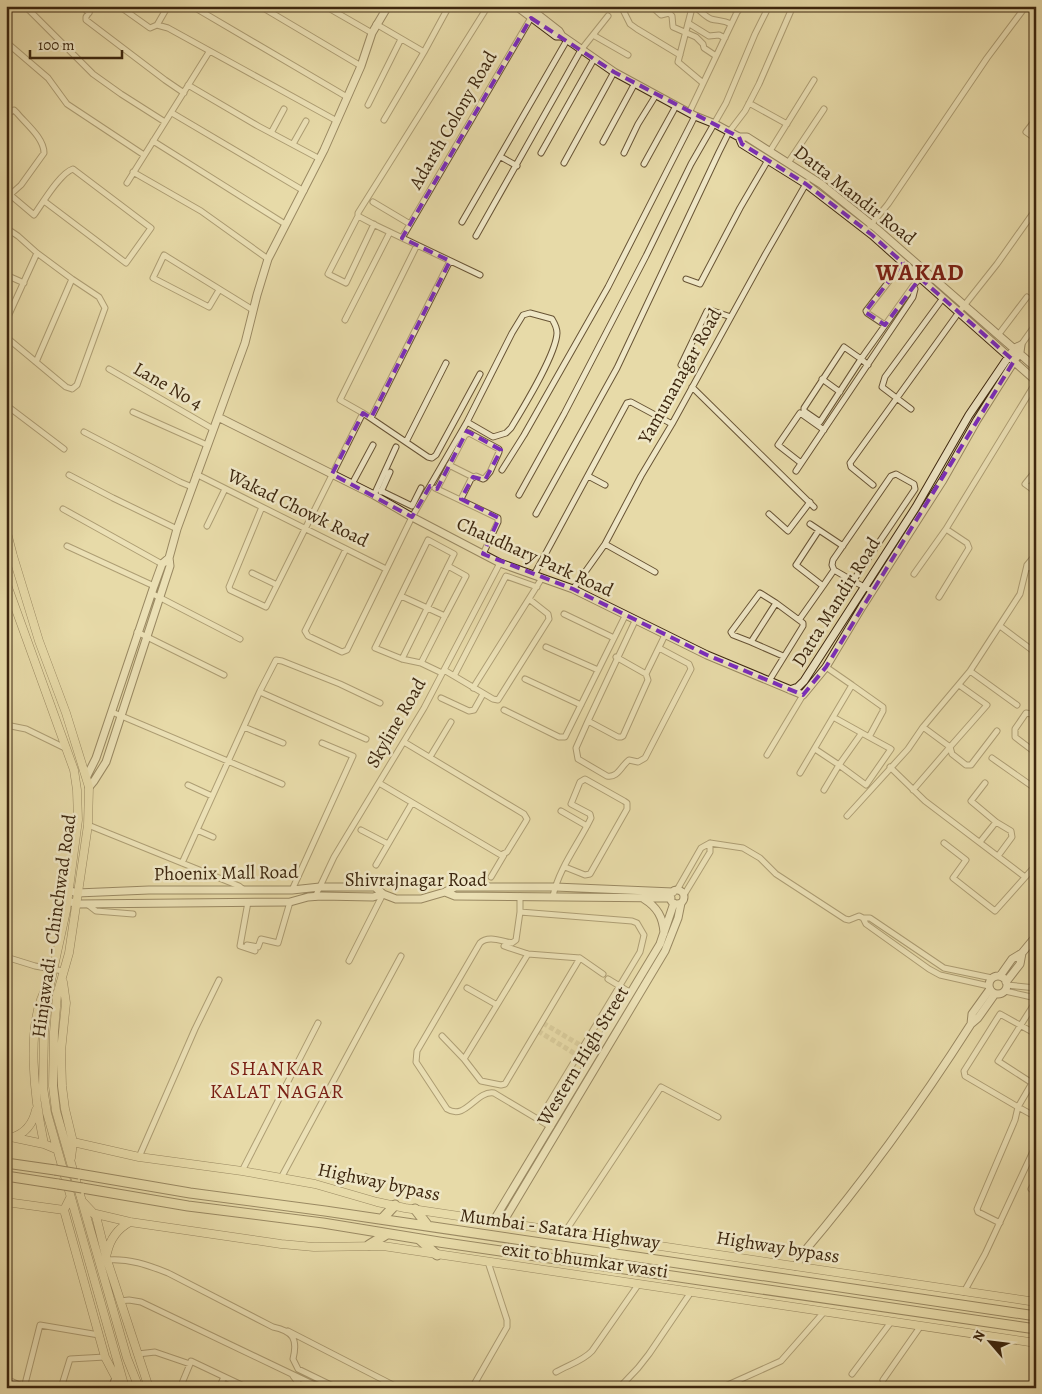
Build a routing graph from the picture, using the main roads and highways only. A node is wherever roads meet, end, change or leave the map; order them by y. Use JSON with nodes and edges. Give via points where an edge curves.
{"nodes":[{"id":1,"x":6,"y":529,"type":"edge"},
{"id":2,"x":6,"y":582,"type":"edge"},
{"id":3,"x":63,"y":975,"type":"junction"},
{"id":4,"x":51,"y":981,"type":"junction"},
{"id":5,"x":37,"y":1108,"type":"junction"},
{"id":6,"x":10,"y":1136,"type":"edge"},
{"id":7,"x":73,"y":1142,"type":"junction"},
{"id":8,"x":44,"y":1144,"type":"junction"},
{"id":9,"x":56,"y":1149,"type":"junction"},
{"id":10,"x":6,"y":1163,"type":"edge"},
{"id":11,"x":70,"y":1163,"type":"junction"},
{"id":12,"x":6,"y":1176,"type":"edge"},
{"id":13,"x":70,"y":1198,"type":"junction"},
{"id":14,"x":80,"y":1199,"type":"junction"},
{"id":15,"x":6,"y":1202,"type":"edge"},
{"id":16,"x":395,"y":1206,"type":"junction"},
{"id":17,"x":415,"y":1209,"type":"junction"},
{"id":18,"x":64,"y":1210,"type":"junction"},
{"id":19,"x":96,"y":1214,"type":"dead end"},
{"id":20,"x":382,"y":1219,"type":"junction"},
{"id":21,"x":130,"y":1222,"type":"junction"},
{"id":22,"x":428,"y":1226,"type":"junction"},
{"id":23,"x":387,"y":1234,"type":"junction"},
{"id":24,"x":419,"y":1239,"type":"junction"},
{"id":25,"x":369,"y":1245,"type":"junction"},
{"id":26,"x":437,"y":1255,"type":"junction"},
{"id":27,"x":106,"y":1257,"type":"junction"},
{"id":28,"x":1036,"y":1302,"type":"edge"},
{"id":29,"x":1036,"y":1316,"type":"edge"},
{"id":30,"x":1036,"y":1329,"type":"edge"},
{"id":31,"x":1036,"y":1343,"type":"edge"},
{"id":32,"x":119,"y":1376,"type":"junction"},
{"id":33,"x":125,"y":1388,"type":"edge"},
{"id":34,"x":139,"y":1388,"type":"edge"},
{"id":35,"x":149,"y":1388,"type":"edge"}],
"edges":[{"from":1,"to":3,"type":"main road","name":"Hinjawadi - Chinchwad Road","via":[[39,641],[89,787],[88,825]]},
{"from":2,"to":4,"type":"main road","name":"Hinjawadi - Chinchwad Road","via":[[74,770],[78,790],[78,820],[67,901]]},
{"from":3,"to":4,"type":"main road"},
{"from":3,"to":7,"type":"main road","via":[[66,1003],[62,1086]]},
{"from":3,"to":11,"type":"main road","name":"Hinjawadi - Chinchwad Road","via":[[54,1032],[53,1086]]},
{"from":4,"to":5,"type":"main road","via":[[42,995],[35,1031]]},
{"from":4,"to":9,"type":"main road","name":"Hinjawadi - Chinchwad Road","via":[[44,1041],[44,1087]]},
{"from":5,"to":6,"type":"main road","via":[[29,1126],[23,1132]]},
{"from":5,"to":8,"type":"main road"},
{"from":6,"to":8,"type":"main road"},
{"from":7,"to":11,"type":"main road"},
{"from":7,"to":16,"type":"main road","name":"Highway bypass","via":[[139,1157],[242,1170],[329,1187]]},
{"from":8,"to":9,"type":"main road"},
{"from":9,"to":13,"type":"main road","name":"Hinjawadi - Chinchwad Road"},
{"from":10,"to":20,"type":"highway","name":"Mumbai - Satara Highway","bridge":true,"via":[[190,1193]]},
{"from":11,"to":14,"type":"main road","name":"Hinjawadi - Chinchwad Road"},
{"from":12,"to":23,"type":"highway","name":"Mumbai - Satara Highway","bridge":true},
{"from":13,"to":18,"type":"main road"},
{"from":13,"to":32,"type":"main road","name":"Hinjawadi - Chinchwad Road"},
{"from":14,"to":27,"type":"main road","via":[[96,1216]]},
{"from":14,"to":34,"type":"main road","name":"Hinjawadi - Chinchwad Road","via":[[127,1358]]},
{"from":15,"to":18,"type":"main road"},
{"from":16,"to":17,"type":"main road","name":"Highway bypass"},
{"from":16,"to":20,"type":"highway"},
{"from":17,"to":22,"type":"highway"},
{"from":17,"to":28,"type":"main road","name":"Highway bypass"},
{"from":18,"to":32,"type":"main road","via":[[105,1357]]},
{"from":19,"to":21,"type":"main road","name":"exit to bhumkar wasti"},
{"from":20,"to":22,"type":"highway","name":"Mumbai - Satara Highway"},
{"from":21,"to":25,"type":"main road","name":"exit to bhumkar wasti","via":[[281,1244],[314,1247]]},
{"from":21,"to":27,"type":"main road","via":[[115,1233]]},
{"from":22,"to":29,"type":"highway","name":"Mumbai - Satara Highway"},
{"from":23,"to":24,"type":"highway","name":"Mumbai - Satara Highway"},
{"from":23,"to":25,"type":"highway"},
{"from":24,"to":26,"type":"highway"},
{"from":24,"to":30,"type":"highway","name":"Mumbai - Satara Highway"},
{"from":25,"to":26,"type":"main road","name":"exit to bhumkar wasti"},
{"from":26,"to":31,"type":"main road","name":"exit to bhumkar wasti"},
{"from":27,"to":35,"type":"main road"},
{"from":32,"to":33,"type":"main road"}]}
